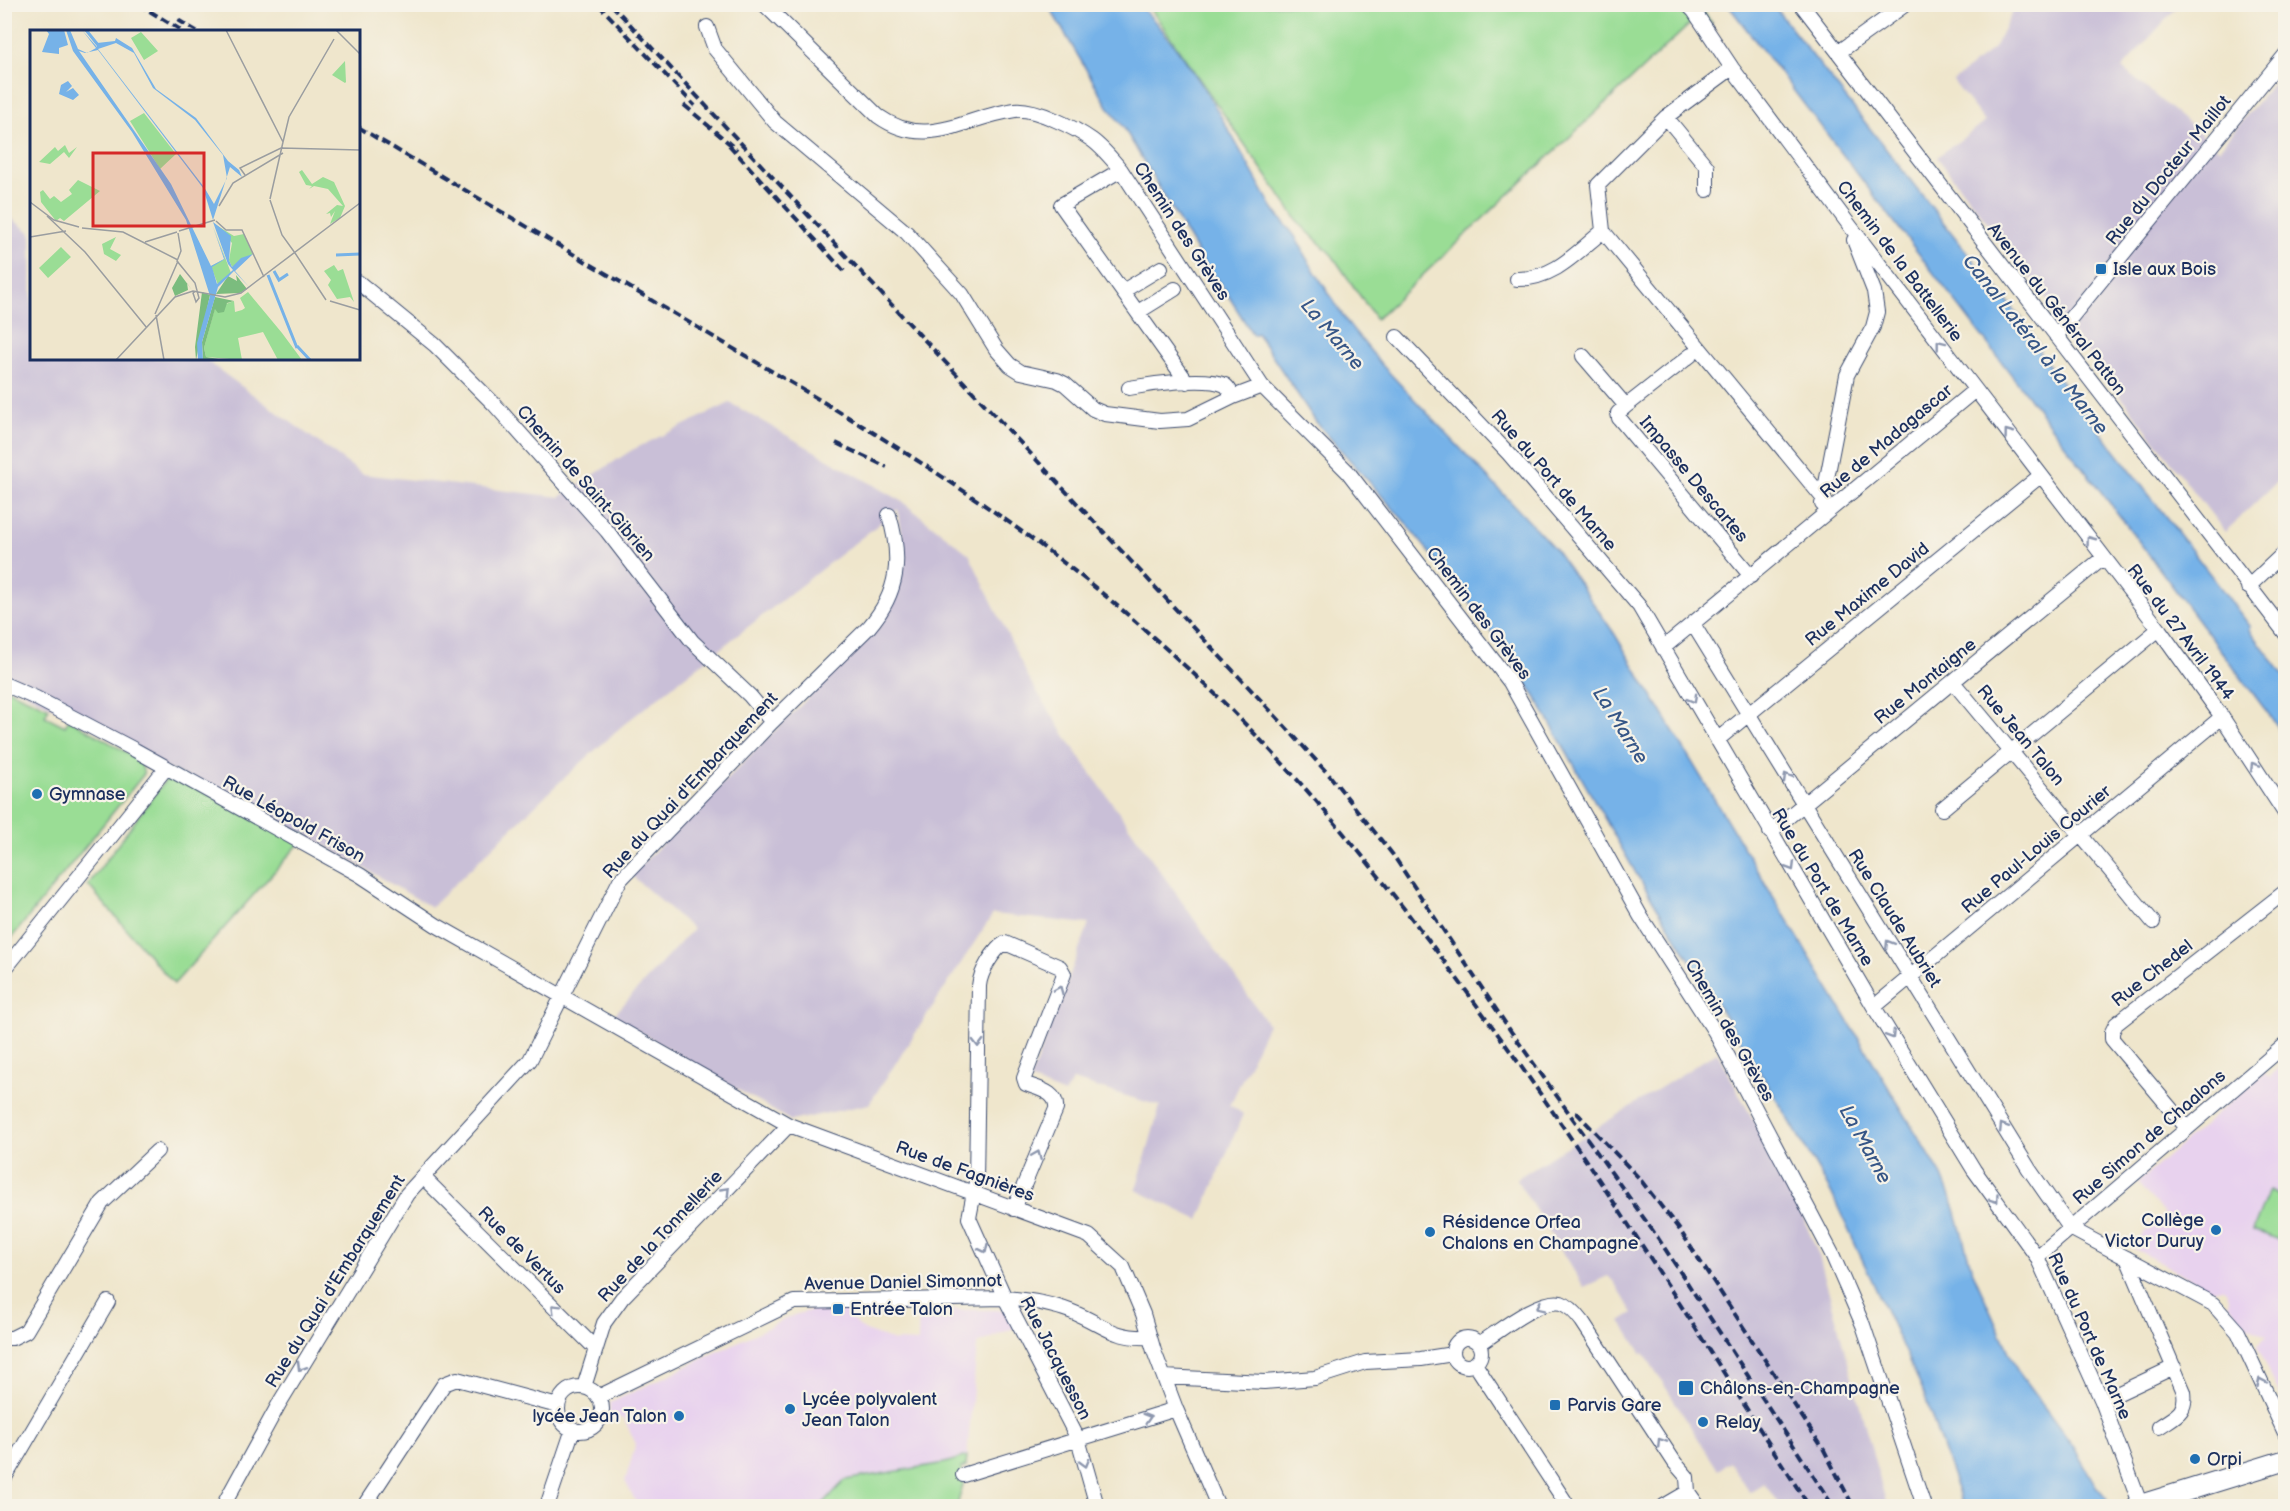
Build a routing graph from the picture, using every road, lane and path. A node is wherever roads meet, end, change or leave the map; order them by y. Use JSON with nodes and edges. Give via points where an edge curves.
{"nodes":[{"id":1,"x":764,"y":4,"type":"edge"},
{"id":2,"x":1687,"y":4,"type":"edge"},
{"id":3,"x":1801,"y":4,"type":"edge"},
{"id":4,"x":1906,"y":4,"type":"edge"},
{"id":5,"x":706,"y":27,"type":"dead end"},
{"id":6,"x":1839,"y":52,"type":"junction"},
{"id":7,"x":2286,"y":54,"type":"edge"},
{"id":8,"x":1732,"y":68,"type":"junction"},
{"id":9,"x":1666,"y":117,"type":"junction"},
{"id":10,"x":1121,"y":170,"type":"junction"},
{"id":11,"x":1707,"y":190,"type":"dead end"},
{"id":12,"x":1850,"y":226,"type":"junction"},
{"id":13,"x":1603,"y":231,"type":"junction"},
{"id":14,"x":1161,"y":268,"type":"dead end"},
{"id":15,"x":1517,"y":279,"type":"dead end"},
{"id":16,"x":360,"y":284,"type":"edge"},
{"id":17,"x":1175,"y":289,"type":"dead end"},
{"id":18,"x":1124,"y":291,"type":"junction"},
{"id":19,"x":1138,"y":312,"type":"junction"},
{"id":20,"x":2056,"y":336,"type":"junction"},
{"id":21,"x":1397,"y":337,"type":"dead end"},
{"id":22,"x":1691,"y":355,"type":"dead end"},
{"id":23,"x":1583,"y":357,"type":"dead end"},
{"id":24,"x":1187,"y":382,"type":"junction"},
{"id":25,"x":1262,"y":386,"type":"junction"},
{"id":26,"x":1129,"y":388,"type":"dead end"},
{"id":27,"x":1975,"y":390,"type":"junction"},
{"id":28,"x":1233,"y":397,"type":"junction"},
{"id":29,"x":1626,"y":406,"type":"junction"},
{"id":30,"x":2040,"y":476,"type":"junction"},
{"id":31,"x":1823,"y":498,"type":"junction"},
{"id":32,"x":889,"y":515,"type":"dead end"},
{"id":33,"x":1819,"y":519,"type":"junction"},
{"id":34,"x":2286,"y":551,"type":"edge"},
{"id":35,"x":2103,"y":558,"type":"junction"},
{"id":36,"x":1751,"y":576,"type":"junction"},
{"id":37,"x":2248,"y":587,"type":"junction"},
{"id":38,"x":1693,"y":624,"type":"junction"},
{"id":39,"x":2159,"y":629,"type":"junction"},
{"id":40,"x":2286,"y":634,"type":"edge"},
{"id":41,"x":1663,"y":648,"type":"junction"},
{"id":42,"x":1953,"y":681,"type":"junction"},
{"id":43,"x":4,"y":684,"type":"edge"},
{"id":44,"x":1749,"y":714,"type":"junction"},
{"id":45,"x":2222,"y":717,"type":"junction"},
{"id":46,"x":772,"y":722,"type":"junction"},
{"id":47,"x":1717,"y":740,"type":"junction"},
{"id":48,"x":2011,"y":752,"type":"junction"},
{"id":49,"x":166,"y":768,"type":"junction"},
{"id":50,"x":1804,"y":804,"type":"junction"},
{"id":51,"x":1942,"y":809,"type":"dead end"},
{"id":52,"x":2286,"y":815,"type":"edge"},
{"id":53,"x":1770,"y":832,"type":"junction"},
{"id":54,"x":2081,"y":835,"type":"junction"},
{"id":55,"x":2286,"y":891,"type":"edge"},
{"id":56,"x":2153,"y":922,"type":"dead end"},
{"id":57,"x":4,"y":970,"type":"edge"},
{"id":58,"x":1910,"y":977,"type":"junction"},
{"id":59,"x":561,"y":996,"type":"junction"},
{"id":60,"x":1874,"y":1007,"type":"junction"},
{"id":61,"x":2286,"y":1044,"type":"edge"},
{"id":62,"x":789,"y":1125,"type":"junction"},
{"id":63,"x":2187,"y":1128,"type":"junction"},
{"id":64,"x":157,"y":1151,"type":"dead end"},
{"id":65,"x":423,"y":1177,"type":"junction"},
{"id":66,"x":973,"y":1195,"type":"junction"},
{"id":67,"x":1014,"y":1209,"type":"junction"},
{"id":68,"x":2070,"y":1228,"type":"junction"},
{"id":69,"x":2037,"y":1257,"type":"junction"},
{"id":70,"x":2127,"y":1258,"type":"junction"},
{"id":71,"x":1005,"y":1298,"type":"junction"},
{"id":72,"x":108,"y":1302,"type":"dead end"},
{"id":73,"x":1150,"y":1337,"type":"junction"},
{"id":74,"x":4,"y":1338,"type":"edge"},
{"id":75,"x":1479,"y":1344,"type":"junction"},
{"id":76,"x":596,"y":1349,"type":"junction"},
{"id":77,"x":1454,"y":1354,"type":"junction"},
{"id":78,"x":1475,"y":1364,"type":"junction"},
{"id":79,"x":2174,"y":1367,"type":"junction"},
{"id":80,"x":1164,"y":1377,"type":"junction"},
{"id":81,"x":584,"y":1388,"type":"junction"},
{"id":82,"x":598,"y":1397,"type":"junction"},
{"id":83,"x":2102,"y":1401,"type":"junction"},
{"id":84,"x":558,"y":1406,"type":"junction"},
{"id":85,"x":1176,"y":1409,"type":"junction"},
{"id":86,"x":2159,"y":1427,"type":"dead end"},
{"id":87,"x":573,"y":1430,"type":"junction"},
{"id":88,"x":2286,"y":1435,"type":"edge"},
{"id":89,"x":1078,"y":1439,"type":"junction"},
{"id":90,"x":2286,"y":1460,"type":"edge"},
{"id":91,"x":963,"y":1474,"type":"dead end"},
{"id":92,"x":4,"y":1479,"type":"edge"},
{"id":93,"x":1688,"y":1492,"type":"junction"},
{"id":94,"x":223,"y":1506,"type":"edge"},
{"id":95,"x":364,"y":1506,"type":"edge"},
{"id":96,"x":547,"y":1506,"type":"edge"},
{"id":97,"x":1097,"y":1506,"type":"edge"},
{"id":98,"x":1218,"y":1506,"type":"edge"},
{"id":99,"x":1568,"y":1506,"type":"edge"},
{"id":100,"x":1664,"y":1506,"type":"edge"},
{"id":101,"x":1698,"y":1506,"type":"edge"},
{"id":102,"x":1924,"y":1506,"type":"edge"},
{"id":103,"x":2139,"y":1506,"type":"edge"}],
"edges":[{"from":1,"to":10,"type":"street","name":"Chemin des Grèves","via":[[891,125],[919,132],[1015,110],[1029,111],[1091,139]]},
{"from":2,"to":8,"type":"street","name":"Chemin de la Battellerie"},
{"from":3,"to":6,"type":"street","name":"Avenue du Général Patton"},
{"from":4,"to":6,"type":"street"},
{"from":5,"to":28,"type":"street","via":[[715,49],[775,122],[907,233],[962,294],[996,350],[1010,365],[1021,372],[1057,380],[1092,409],[1116,417],[1181,421]]},
{"from":6,"to":20,"type":"street","name":"Avenue du Général Patton"},
{"from":7,"to":20,"type":"street","name":"Rue du Docteur Maillot"},
{"from":8,"to":9,"type":"street"},
{"from":8,"to":12,"type":"street","name":"Chemin de la Battellerie"},
{"from":9,"to":11,"type":"street","via":[[1707,167]]},
{"from":9,"to":13,"type":"street","via":[[1598,185]]},
{"from":10,"to":18,"type":"street","via":[[1061,205]]},
{"from":10,"to":25,"type":"street","name":"Chemin des Grèves"},
{"from":27,"to":12,"type":"street","name":"Chemin de la Battellerie","one_way":true},
{"from":12,"to":31,"type":"street","via":[[1878,312],[1847,375]]},
{"from":13,"to":15,"type":"street","via":[[1549,274]]},
{"from":13,"to":31,"type":"street"},
{"from":14,"to":18,"type":"street"},
{"from":16,"to":46,"type":"street","name":"Chemin de Saint-Gibrien","via":[[435,345],[494,404],[607,531],[692,641]]},
{"from":17,"to":19,"type":"street"},
{"from":18,"to":19,"type":"street"},
{"from":19,"to":24,"type":"street"},
{"from":20,"to":37,"type":"street","name":"Avenue du Général Patton"},
{"from":21,"to":41,"type":"street","name":"Rue du Port de Marne","via":[[1509,454],[1639,606]]},
{"from":22,"to":29,"type":"street","name":"Impasse Descartes"},
{"from":23,"to":29,"type":"street","name":"Impasse Descartes"},
{"from":24,"to":26,"type":"street"},
{"from":24,"to":28,"type":"street","via":[[1224,385]]},
{"from":25,"to":28,"type":"street"},
{"from":25,"to":102,"type":"street","name":"Chemin des Grèves","via":[[1348,472],[1510,682],[1641,917],[1715,1032],[1832,1254],[1863,1324]]},
{"from":30,"to":27,"type":"street","name":"Chemin de la Battellerie","one_way":true},
{"from":27,"to":33,"type":"street","name":"Rue de Madagascar"},
{"from":29,"to":36,"type":"street","name":"Impasse Descartes","via":[[1618,413],[1619,418]]},
{"from":35,"to":30,"type":"street","name":"Rue du 27 Avril 1944","one_way":true},
{"from":30,"to":44,"type":"street","name":"Rue Maxime David"},
{"from":31,"to":33,"type":"street"},
{"from":32,"to":46,"type":"street","name":"Rue du Quai d'Embarquement","via":[[897,562],[892,590],[883,609]]},
{"from":33,"to":36,"type":"street","name":"Rue de Madagascar"},
{"from":34,"to":37,"type":"street"},
{"from":35,"to":39,"type":"street","name":"Rue du 27 Avril 1944"},
{"from":35,"to":42,"type":"street","name":"Rue Montaigne"},
{"from":36,"to":38,"type":"street","name":"Rue de Madagascar"},
{"from":37,"to":40,"type":"street","name":"Avenue du Général Patton"},
{"from":38,"to":41,"type":"street","name":"Rue de Madagascar"},
{"from":38,"to":44,"type":"street","name":"Rue Claude Aubriet"},
{"from":39,"to":45,"type":"street","name":"Rue du 27 Avril 1944"},
{"from":39,"to":48,"type":"street"},
{"from":41,"to":47,"type":"street","name":"Rue du Port de Marne","one_way":true},
{"from":42,"to":48,"type":"street","name":"Rue Jean Talon"},
{"from":42,"to":50,"type":"street","name":"Rue Montaigne"},
{"from":43,"to":49,"type":"street","name":"Rue Léopold Frison"},
{"from":44,"to":47,"type":"street","name":"Rue Maxime David"},
{"from":50,"to":44,"type":"street","name":"Rue Claude Aubriet","one_way":true},
{"from":52,"to":45,"type":"street","name":"Rue du 27 Avril 1944","one_way":true},
{"from":45,"to":54,"type":"street","name":"Rue Paul-Louis Courier"},
{"from":46,"to":59,"type":"street","name":"Rue du Quai d'Embarquement","via":[[620,880]]},
{"from":47,"to":53,"type":"street","name":"Rue du Port de Marne"},
{"from":48,"to":51,"type":"street"},
{"from":48,"to":54,"type":"street","name":"Rue Jean Talon"},
{"from":49,"to":57,"type":"street"},
{"from":49,"to":59,"type":"street","name":"Rue Léopold Frison","via":[[360,875],[435,925]]},
{"from":50,"to":53,"type":"street","name":"Rue Montaigne"},
{"from":58,"to":50,"type":"street","name":"Rue Claude Aubriet","one_way":true},
{"from":53,"to":60,"type":"street","name":"Rue du Port de Marne","one_way":true},
{"from":54,"to":56,"type":"street","name":"Rue Jean Talon"},
{"from":54,"to":58,"type":"street","name":"Rue Paul-Louis Courier"},
{"from":55,"to":63,"type":"street","name":"Rue Chedel","via":[[2116,1024],[2112,1032],[2112,1039]]},
{"from":58,"to":60,"type":"street","name":"Rue Paul-Louis Courier"},
{"from":68,"to":58,"type":"street","name":"Rue Claude Aubriet","one_way":true},
{"from":59,"to":62,"type":"street","name":"Rue de Fagnières"},
{"from":59,"to":65,"type":"street","name":"Rue du Quai d'Embarquement","via":[[530,1060]]},
{"from":60,"to":69,"type":"street","name":"Rue du Port de Marne","one_way":true,"via":[[1974,1170]]},
{"from":61,"to":63,"type":"street","name":"Rue Simon de Chaalons"},
{"from":62,"to":66,"type":"street","name":"Rue de Fagnières"},
{"from":76,"to":62,"type":"street","name":"Rue de la Tonnellerie","one_way":true,"via":[[604,1323],[622,1298]]},
{"from":63,"to":68,"type":"street","name":"Rue Simon de Chaalons"},
{"from":64,"to":74,"type":"street","via":[[102,1203],[27,1331]]},
{"from":76,"to":65,"type":"street","name":"Rue de Vertus","one_way":true},
{"from":65,"to":94,"type":"street","name":"Rue du Quai d'Embarquement","one_way":true,"via":[[407,1194],[280,1402]]},
{"from":66,"to":67,"type":"street","name":"Rue de Fagnières"},
{"from":67,"to":66,"type":"street","name":"Rue Jacquesson","one_way":true,"via":[[1056,1109],[1052,1095],[1026,1084],[1024,1078],[1064,974],[1060,967],[1005,943],[998,948],[979,986]]},
{"from":66,"to":71,"type":"street","name":"Rue Jacquesson","one_way":true,"via":[[969,1218]]},
{"from":67,"to":73,"type":"street","name":"Rue de Fagnières","via":[[1089,1236],[1123,1267]]},
{"from":68,"to":69,"type":"street","name":"Rue Simon de Chaalons"},
{"from":68,"to":70,"type":"street"},
{"from":69,"to":83,"type":"street","name":"Rue du Port de Marne"},
{"from":70,"to":79,"type":"street"},
{"from":88,"to":70,"type":"street","one_way":true,"via":[[2238,1332],[2213,1304]]},
{"from":71,"to":73,"type":"street","name":"Avenue Daniel Simonnot","via":[[1040,1302],[1072,1312],[1129,1338]]},
{"from":71,"to":82,"type":"street","name":"Avenue Daniel Simonnot","via":[[794,1302]]},
{"from":71,"to":89,"type":"street","name":"Rue Jacquesson"},
{"from":72,"to":92,"type":"street"},
{"from":73,"to":80,"type":"street","name":"Rue de Fagnières"},
{"from":75,"to":77,"type":"street","via":[[1462,1339]]},
{"from":75,"to":78,"type":"street","via":[[1481,1354]]},
{"from":93,"to":75,"type":"street","one_way":true,"via":[[1687,1477],[1568,1306],[1553,1302],[1538,1307]]},
{"from":76,"to":81,"type":"street","name":"Rue de la Tonnellerie"},
{"from":77,"to":78,"type":"street","via":[[1461,1365]]},
{"from":77,"to":80,"type":"street","via":[[1365,1362],[1315,1378],[1264,1382]]},
{"from":78,"to":99,"type":"street"},
{"from":79,"to":83,"type":"street"},
{"from":79,"to":86,"type":"street","via":[[2186,1403],[2184,1409]]},
{"from":80,"to":85,"type":"street","name":"Rue de Fagnières"},
{"from":81,"to":82,"type":"street"},
{"from":81,"to":84,"type":"street","via":[[564,1393]]},
{"from":82,"to":87,"type":"street","via":[[602,1410],[597,1422],[586,1430]]},
{"from":83,"to":103,"type":"street","name":"Rue du Port de Marne"},
{"from":84,"to":87,"type":"street","via":[[561,1420]]},
{"from":84,"to":95,"type":"street","via":[[458,1378],[444,1384]]},
{"from":89,"to":85,"type":"street","one_way":true},
{"from":85,"to":98,"type":"street","name":"Rue de Fagnières"},
{"from":87,"to":96,"type":"street"},
{"from":89,"to":91,"type":"street"},
{"from":89,"to":97,"type":"street","name":"Rue Jacquesson","one_way":true},
{"from":90,"to":103,"type":"main road"},
{"from":93,"to":100,"type":"street"},
{"from":93,"to":101,"type":"street"}]}
